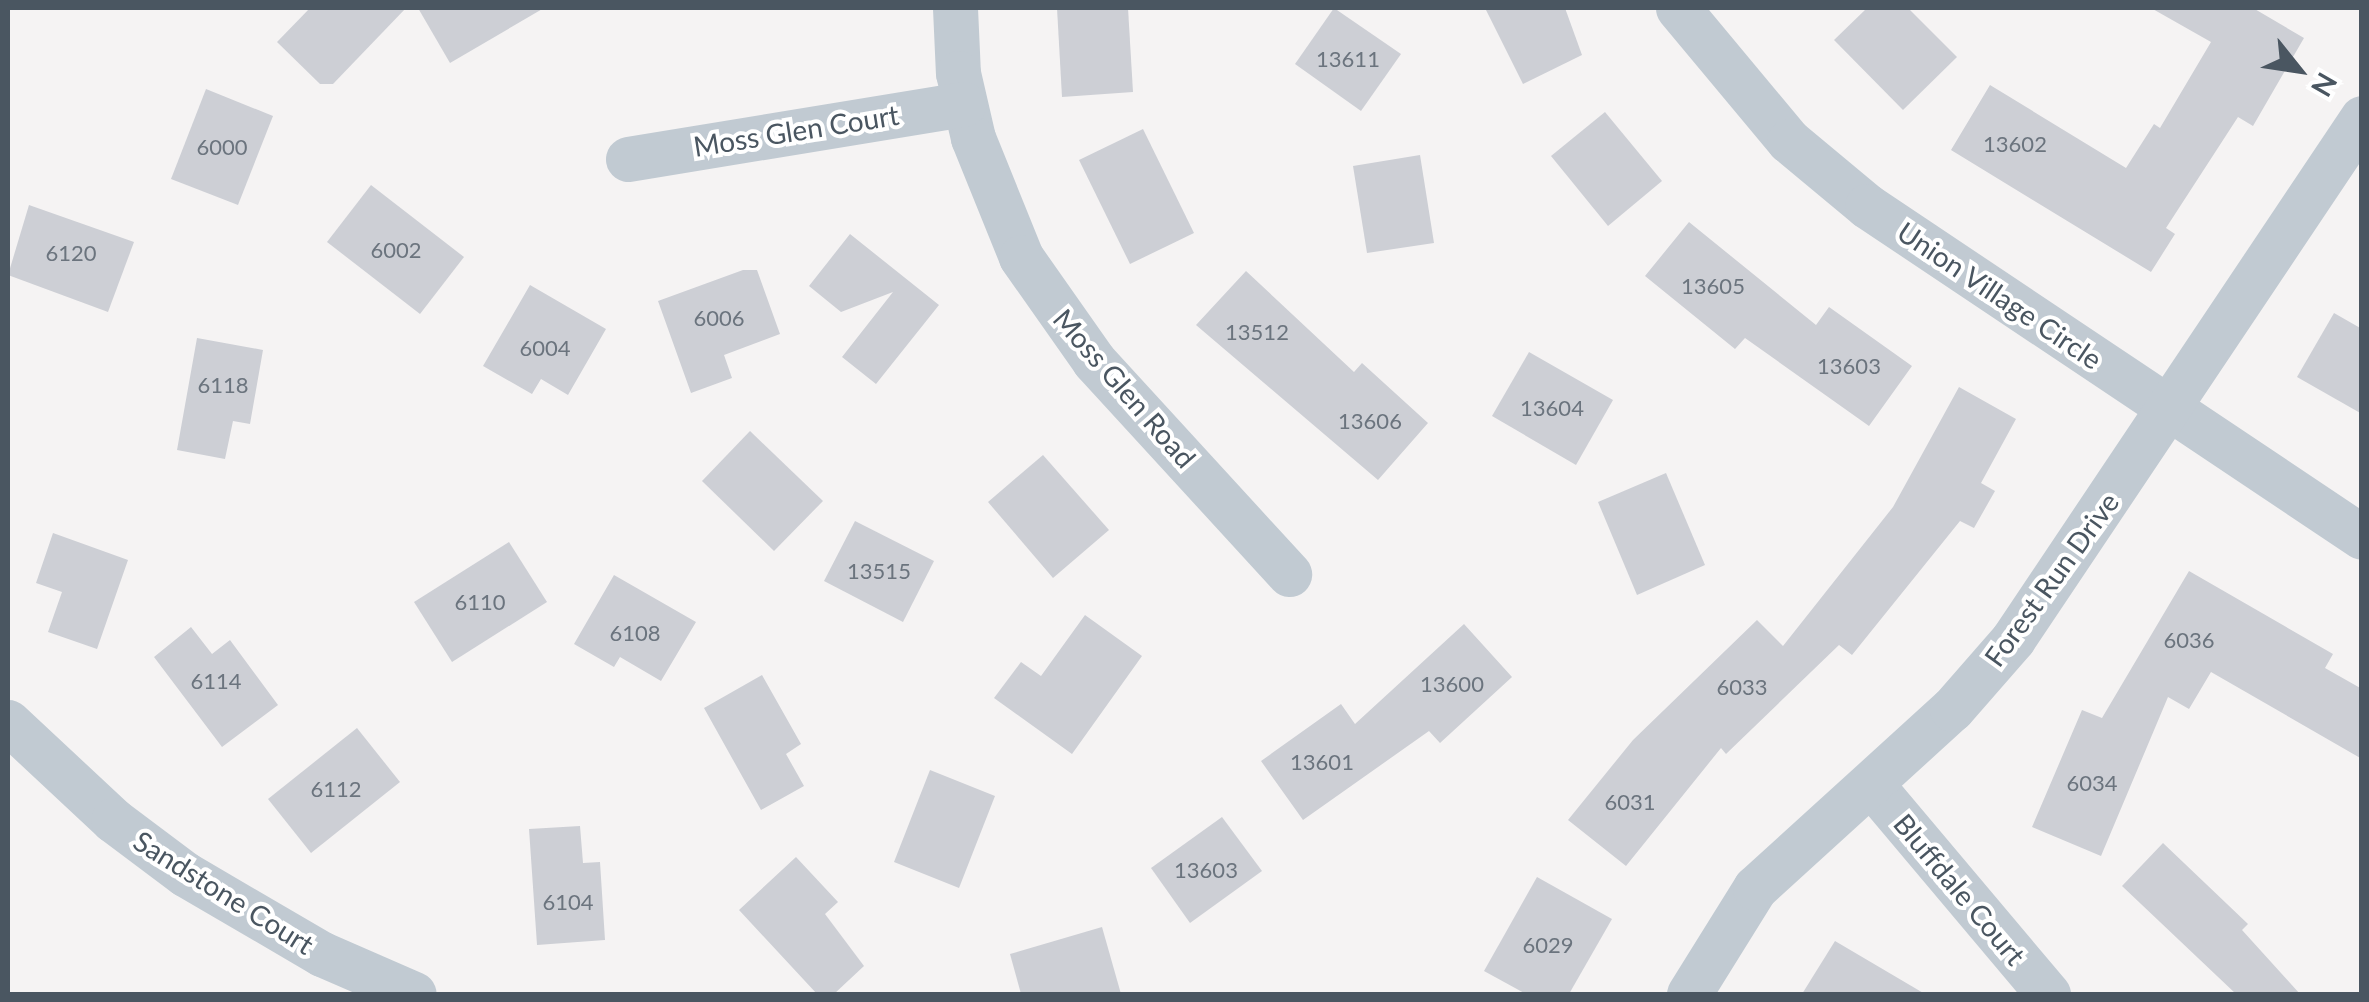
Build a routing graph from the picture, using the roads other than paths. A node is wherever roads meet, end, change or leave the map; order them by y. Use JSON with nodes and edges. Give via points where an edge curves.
{"nodes":[{"id":1,"x":956,"y":8,"type":"edge"},
{"id":2,"x":1678,"y":8,"type":"edge"},
{"id":3,"x":964,"y":104,"type":"junction"},
{"id":4,"x":2362,"y":118,"type":"edge"},
{"id":5,"x":628,"y":160,"type":"dead end"},
{"id":6,"x":2170,"y":409,"type":"junction"},
{"id":7,"x":2362,"y":537,"type":"edge"},
{"id":8,"x":1290,"y":574,"type":"dead end"},
{"id":9,"x":8,"y":722,"type":"edge"},
{"id":10,"x":1872,"y":784,"type":"junction"},
{"id":11,"x":414,"y":994,"type":"edge"},
{"id":12,"x":1689,"y":994,"type":"edge"},
{"id":13,"x":2048,"y":994,"type":"edge"}],
"edges":[{"from":1,"to":3,"type":"street","name":"Moss Glen Road"},
{"from":2,"to":6,"type":"street","name":"Union Village Circle","via":[[1789,141],[1867,206]]},
{"from":3,"to":5,"type":"street","name":"Moss Glen Court"},
{"from":3,"to":8,"type":"street","name":"Moss Glen Road","via":[[990,190],[1021,257],[1066,326]]},
{"from":4,"to":6,"type":"street","name":"Forest Run Drive"},
{"from":6,"to":7,"type":"street","name":"Union Village Circle"},
{"from":6,"to":10,"type":"street","name":"Forest Run Drive","via":[[2014,639]]},
{"from":9,"to":11,"type":"street","name":"Sandstone Court","via":[[113,820],[185,874],[322,954]]},
{"from":10,"to":12,"type":"street","name":"Forest Run Drive","via":[[1755,888]]},
{"from":10,"to":13,"type":"street","name":"Bluffdale Court"}]}
